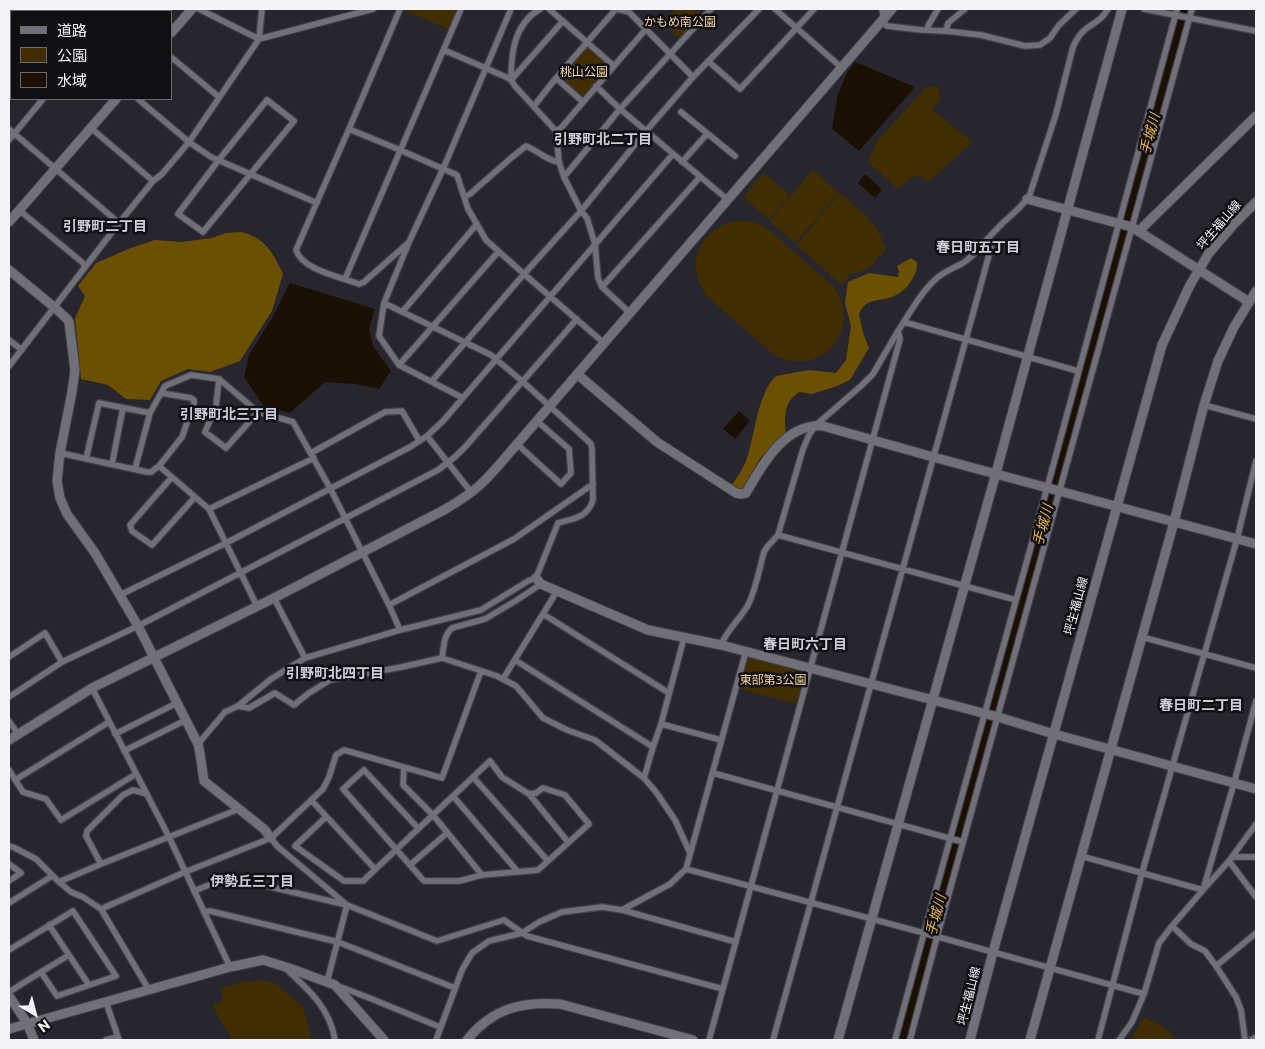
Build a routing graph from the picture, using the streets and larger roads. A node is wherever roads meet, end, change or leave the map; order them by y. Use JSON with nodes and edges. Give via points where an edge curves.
{"nodes":[{"id":1,"x":192,"y":9,"type":"edge"},
{"id":2,"x":199,"y":9,"type":"edge"},
{"id":3,"x":262,"y":9,"type":"edge"},
{"id":4,"x":373,"y":9,"type":"edge"},
{"id":5,"x":400,"y":9,"type":"edge"},
{"id":6,"x":461,"y":9,"type":"edge"},
{"id":7,"x":511,"y":9,"type":"edge"},
{"id":8,"x":549,"y":9,"type":"edge"},
{"id":9,"x":617,"y":9,"type":"edge"},
{"id":10,"x":711,"y":9,"type":"edge"},
{"id":11,"x":759,"y":9,"type":"edge"},
{"id":12,"x":776,"y":9,"type":"edge"},
{"id":13,"x":813,"y":9,"type":"edge"},
{"id":14,"x":892,"y":9,"type":"edge"},
{"id":15,"x":938,"y":9,"type":"edge"},
{"id":16,"x":965,"y":9,"type":"edge"},
{"id":17,"x":1076,"y":9,"type":"edge"},
{"id":18,"x":1108,"y":9,"type":"edge"},
{"id":19,"x":1122,"y":9,"type":"edge"},
{"id":20,"x":1144,"y":9,"type":"edge"},
{"id":21,"x":1192,"y":9,"type":"edge"},
{"id":22,"x":535,"y":10,"type":"edge"},
{"id":23,"x":1177,"y":13,"type":"edge"},
{"id":24,"x":883,"y":14,"type":"edge"},
{"id":25,"x":1188,"y":18,"type":"junction"},
{"id":26,"x":562,"y":21,"type":"junction"},
{"id":27,"x":796,"y":28,"type":"junction"},
{"id":28,"x":646,"y":29,"type":"junction"},
{"id":29,"x":928,"y":30,"type":"junction"},
{"id":30,"x":172,"y":31,"type":"edge"},
{"id":31,"x":946,"y":31,"type":"junction"},
{"id":32,"x":1256,"y":31,"type":"edge"},
{"id":33,"x":259,"y":39,"type":"junction"},
{"id":34,"x":587,"y":42,"type":"junction"},
{"id":35,"x":444,"y":50,"type":"junction"},
{"id":36,"x":670,"y":54,"type":"junction"},
{"id":37,"x":172,"y":58,"type":"edge"},
{"id":38,"x":708,"y":61,"type":"junction"},
{"id":39,"x":614,"y":66,"type":"junction"},
{"id":40,"x":842,"y":68,"type":"junction"},
{"id":41,"x":486,"y":69,"type":"junction"},
{"id":42,"x":693,"y":77,"type":"junction"},
{"id":43,"x":556,"y":78,"type":"junction"},
{"id":44,"x":511,"y":80,"type":"junction"},
{"id":45,"x":596,"y":86,"type":"junction"},
{"id":46,"x":219,"y":98,"type":"junction"},
{"id":47,"x":42,"y":100,"type":"edge"},
{"id":48,"x":115,"y":100,"type":"edge"},
{"id":49,"x":139,"y":100,"type":"edge"},
{"id":50,"x":583,"y":102,"type":"junction"},
{"id":51,"x":534,"y":106,"type":"junction"},
{"id":52,"x":620,"y":109,"type":"junction"},
{"id":53,"x":681,"y":112,"type":"dead end"},
{"id":54,"x":1256,"y":116,"type":"edge"},
{"id":55,"x":91,"y":128,"type":"junction"},
{"id":56,"x":349,"y":129,"type":"junction"},
{"id":57,"x":556,"y":131,"type":"junction"},
{"id":58,"x":646,"y":131,"type":"junction"},
{"id":59,"x":11,"y":132,"type":"edge"},
{"id":60,"x":706,"y":134,"type":"junction"},
{"id":61,"x":9,"y":140,"type":"edge"},
{"id":62,"x":189,"y":142,"type":"junction"},
{"id":63,"x":400,"y":150,"type":"junction"},
{"id":64,"x":673,"y":154,"type":"junction"},
{"id":65,"x":735,"y":156,"type":"dead end"},
{"id":66,"x":218,"y":161,"type":"junction"},
{"id":67,"x":559,"y":162,"type":"junction"},
{"id":68,"x":682,"y":162,"type":"junction"},
{"id":69,"x":54,"y":169,"type":"junction"},
{"id":70,"x":443,"y":169,"type":"junction"},
{"id":71,"x":251,"y":174,"type":"junction"},
{"id":72,"x":564,"y":177,"type":"junction"},
{"id":73,"x":700,"y":177,"type":"junction"},
{"id":74,"x":153,"y":180,"type":"junction"},
{"id":75,"x":465,"y":197,"type":"junction"},
{"id":76,"x":1027,"y":199,"type":"junction"},
{"id":77,"x":728,"y":200,"type":"junction"},
{"id":78,"x":1256,"y":202,"type":"edge"},
{"id":79,"x":317,"y":203,"type":"junction"},
{"id":80,"x":19,"y":210,"type":"junction"},
{"id":81,"x":1067,"y":210,"type":"junction"},
{"id":82,"x":580,"y":211,"type":"junction"},
{"id":83,"x":9,"y":222,"type":"edge"},
{"id":84,"x":120,"y":222,"type":"junction"},
{"id":85,"x":477,"y":224,"type":"junction"},
{"id":86,"x":1128,"y":226,"type":"junction"},
{"id":87,"x":988,"y":239,"type":"junction"},
{"id":88,"x":409,"y":242,"type":"junction"},
{"id":89,"x":595,"y":244,"type":"junction"},
{"id":90,"x":498,"y":252,"type":"junction"},
{"id":91,"x":85,"y":266,"type":"junction"},
{"id":92,"x":1199,"y":269,"type":"junction"},
{"id":93,"x":9,"y":270,"type":"edge"},
{"id":94,"x":524,"y":274,"type":"junction"},
{"id":95,"x":345,"y":279,"type":"junction"},
{"id":96,"x":602,"y":287,"type":"junction"},
{"id":97,"x":1256,"y":291,"type":"edge"},
{"id":98,"x":550,"y":296,"type":"junction"},
{"id":99,"x":1249,"y":302,"type":"junction"},
{"id":100,"x":384,"y":303,"type":"junction"},
{"id":101,"x":54,"y":307,"type":"junction"},
{"id":102,"x":403,"y":312,"type":"junction"},
{"id":103,"x":630,"y":313,"type":"junction"},
{"id":104,"x":577,"y":319,"type":"junction"},
{"id":105,"x":904,"y":322,"type":"junction"},
{"id":106,"x":434,"y":327,"type":"junction"},
{"id":107,"x":898,"y":331,"type":"junction"},
{"id":108,"x":966,"y":339,"type":"junction"},
{"id":109,"x":9,"y":340,"type":"edge"},
{"id":110,"x":465,"y":342,"type":"junction"},
{"id":111,"x":604,"y":343,"type":"junction"},
{"id":112,"x":22,"y":350,"type":"junction"},
{"id":113,"x":1027,"y":356,"type":"junction"},
{"id":114,"x":496,"y":359,"type":"junction"},
{"id":115,"x":9,"y":366,"type":"edge"},
{"id":116,"x":399,"y":366,"type":"junction"},
{"id":117,"x":1078,"y":371,"type":"junction"},
{"id":118,"x":577,"y":374,"type":"junction"},
{"id":119,"x":220,"y":379,"type":"junction"},
{"id":120,"x":432,"y":381,"type":"junction"},
{"id":121,"x":522,"y":381,"type":"junction"},
{"id":122,"x":161,"y":393,"type":"junction"},
{"id":123,"x":463,"y":398,"type":"junction"},
{"id":124,"x":1204,"y":405,"type":"junction"},
{"id":125,"x":550,"y":406,"type":"junction"},
{"id":126,"x":123,"y":408,"type":"junction"},
{"id":127,"x":258,"y":412,"type":"junction"},
{"id":128,"x":150,"y":413,"type":"junction"},
{"id":129,"x":1256,"y":419,"type":"edge"},
{"id":130,"x":537,"y":421,"type":"junction"},
{"id":131,"x":816,"y":425,"type":"junction"},
{"id":132,"x":426,"y":436,"type":"junction"},
{"id":133,"x":419,"y":440,"type":"junction"},
{"id":134,"x":873,"y":441,"type":"junction"},
{"id":135,"x":517,"y":444,"type":"junction"},
{"id":136,"x":60,"y":453,"type":"junction"},
{"id":137,"x":312,"y":456,"type":"junction"},
{"id":138,"x":933,"y":457,"type":"junction"},
{"id":139,"x":86,"y":459,"type":"junction"},
{"id":140,"x":1256,"y":461,"type":"edge"},
{"id":141,"x":448,"y":463,"type":"junction"},
{"id":142,"x":112,"y":464,"type":"junction"},
{"id":143,"x":159,"y":466,"type":"junction"},
{"id":144,"x":135,"y":469,"type":"junction"},
{"id":145,"x":996,"y":474,"type":"junction"},
{"id":146,"x":172,"y":477,"type":"junction"},
{"id":147,"x":593,"y":484,"type":"junction"},
{"id":148,"x":330,"y":488,"type":"junction"},
{"id":149,"x":1053,"y":490,"type":"junction"},
{"id":150,"x":471,"y":492,"type":"junction"},
{"id":151,"x":195,"y":497,"type":"junction"},
{"id":152,"x":1117,"y":506,"type":"junction"},
{"id":153,"x":209,"y":509,"type":"junction"},
{"id":154,"x":344,"y":518,"type":"junction"},
{"id":155,"x":1174,"y":522,"type":"junction"},
{"id":156,"x":778,"y":535,"type":"junction"},
{"id":157,"x":1237,"y":539,"type":"junction"},
{"id":158,"x":226,"y":543,"type":"junction"},
{"id":159,"x":1256,"y":544,"type":"edge"},
{"id":160,"x":362,"y":552,"type":"junction"},
{"id":161,"x":842,"y":553,"type":"junction"},
{"id":162,"x":903,"y":570,"type":"junction"},
{"id":163,"x":240,"y":572,"type":"junction"},
{"id":164,"x":538,"y":581,"type":"junction"},
{"id":165,"x":964,"y":586,"type":"junction"},
{"id":166,"x":557,"y":591,"type":"junction"},
{"id":167,"x":120,"y":595,"type":"junction"},
{"id":168,"x":274,"y":598,"type":"junction"},
{"id":169,"x":1016,"y":600,"type":"junction"},
{"id":170,"x":389,"y":604,"type":"junction"},
{"id":171,"x":257,"y":606,"type":"junction"},
{"id":172,"x":543,"y":614,"type":"junction"},
{"id":173,"x":138,"y":626,"type":"junction"},
{"id":174,"x":400,"y":630,"type":"junction"},
{"id":175,"x":1142,"y":637,"type":"junction"},
{"id":176,"x":684,"y":638,"type":"junction"},
{"id":177,"x":721,"y":644,"type":"junction"},
{"id":178,"x":746,"y":651,"type":"junction"},
{"id":179,"x":1204,"y":654,"type":"junction"},
{"id":180,"x":9,"y":657,"type":"edge"},
{"id":181,"x":154,"y":658,"type":"junction"},
{"id":182,"x":305,"y":658,"type":"junction"},
{"id":183,"x":442,"y":658,"type":"junction"},
{"id":184,"x":515,"y":660,"type":"junction"},
{"id":185,"x":62,"y":662,"type":"junction"},
{"id":186,"x":811,"y":668,"type":"junction"},
{"id":187,"x":1256,"y":668,"type":"edge"},
{"id":188,"x":481,"y":671,"type":"junction"},
{"id":189,"x":503,"y":679,"type":"junction"},
{"id":190,"x":871,"y":684,"type":"junction"},
{"id":191,"x":92,"y":688,"type":"junction"},
{"id":192,"x":669,"y":693,"type":"junction"},
{"id":193,"x":9,"y":697,"type":"edge"},
{"id":194,"x":933,"y":700,"type":"junction"},
{"id":195,"x":1256,"y":702,"type":"edge"},
{"id":196,"x":177,"y":704,"type":"junction"},
{"id":197,"x":238,"y":706,"type":"junction"},
{"id":198,"x":992,"y":715,"type":"junction"},
{"id":199,"x":186,"y":720,"type":"junction"},
{"id":200,"x":9,"y":721,"type":"edge"},
{"id":201,"x":109,"y":722,"type":"junction"},
{"id":202,"x":661,"y":724,"type":"junction"},
{"id":203,"x":18,"y":734,"type":"junction"},
{"id":204,"x":116,"y":734,"type":"junction"},
{"id":205,"x":1054,"y":734,"type":"junction"},
{"id":206,"x":9,"y":740,"type":"edge"},
{"id":207,"x":721,"y":740,"type":"junction"},
{"id":208,"x":198,"y":744,"type":"junction"},
{"id":209,"x":653,"y":747,"type":"junction"},
{"id":210,"x":1111,"y":750,"type":"junction"},
{"id":211,"x":124,"y":751,"type":"junction"},
{"id":212,"x":1172,"y":766,"type":"junction"},
{"id":213,"x":404,"y":767,"type":"junction"},
{"id":214,"x":9,"y":770,"type":"edge"},
{"id":215,"x":713,"y":773,"type":"junction"},
{"id":216,"x":136,"y":774,"type":"junction"},
{"id":217,"x":473,"y":777,"type":"junction"},
{"id":218,"x":644,"y":778,"type":"junction"},
{"id":219,"x":15,"y":780,"type":"junction"},
{"id":220,"x":1234,"y":783,"type":"junction"},
{"id":221,"x":1256,"y":789,"type":"edge"},
{"id":222,"x":777,"y":791,"type":"junction"},
{"id":223,"x":146,"y":794,"type":"junction"},
{"id":224,"x":529,"y":794,"type":"junction"},
{"id":225,"x":454,"y":796,"type":"junction"},
{"id":226,"x":310,"y":800,"type":"junction"},
{"id":227,"x":837,"y":807,"type":"junction"},
{"id":228,"x":239,"y":809,"type":"junction"},
{"id":229,"x":433,"y":815,"type":"junction"},
{"id":230,"x":326,"y":817,"type":"junction"},
{"id":231,"x":898,"y":824,"type":"junction"},
{"id":232,"x":1256,"y":824,"type":"edge"},
{"id":233,"x":418,"y":828,"type":"junction"},
{"id":234,"x":447,"y":833,"type":"junction"},
{"id":235,"x":169,"y":836,"type":"junction"},
{"id":236,"x":271,"y":838,"type":"junction"},
{"id":237,"x":952,"y":838,"type":"junction"},
{"id":238,"x":962,"y":841,"type":"junction"},
{"id":239,"x":568,"y":842,"type":"junction"},
{"id":240,"x":9,"y":846,"type":"edge"},
{"id":241,"x":397,"y":849,"type":"junction"},
{"id":242,"x":690,"y":856,"type":"junction"},
{"id":243,"x":1081,"y":856,"type":"junction"},
{"id":244,"x":1256,"y":857,"type":"edge"},
{"id":245,"x":1230,"y":859,"type":"junction"},
{"id":246,"x":548,"y":860,"type":"junction"},
{"id":247,"x":9,"y":864,"type":"edge"},
{"id":248,"x":101,"y":864,"type":"junction"},
{"id":249,"x":410,"y":864,"type":"junction"},
{"id":250,"x":376,"y":869,"type":"junction"},
{"id":251,"x":686,"y":869,"type":"junction"},
{"id":252,"x":185,"y":872,"type":"junction"},
{"id":253,"x":518,"y":872,"type":"junction"},
{"id":254,"x":1142,"y":873,"type":"junction"},
{"id":255,"x":482,"y":875,"type":"junction"},
{"id":256,"x":52,"y":876,"type":"junction"},
{"id":257,"x":9,"y":880,"type":"edge"},
{"id":258,"x":58,"y":882,"type":"junction"},
{"id":259,"x":752,"y":886,"type":"junction"},
{"id":260,"x":1203,"y":890,"type":"junction"},
{"id":261,"x":194,"y":891,"type":"junction"},
{"id":262,"x":1256,"y":897,"type":"edge"},
{"id":263,"x":9,"y":903,"type":"edge"},
{"id":264,"x":811,"y":903,"type":"junction"},
{"id":265,"x":347,"y":905,"type":"junction"},
{"id":266,"x":101,"y":909,"type":"junction"},
{"id":267,"x":622,"y":910,"type":"junction"},
{"id":268,"x":204,"y":912,"type":"junction"},
{"id":269,"x":872,"y":919,"type":"junction"},
{"id":270,"x":49,"y":925,"type":"junction"},
{"id":271,"x":1172,"y":926,"type":"junction"},
{"id":272,"x":522,"y":933,"type":"junction"},
{"id":273,"x":926,"y":933,"type":"junction"},
{"id":274,"x":1256,"y":933,"type":"edge"},
{"id":275,"x":936,"y":936,"type":"junction"},
{"id":276,"x":338,"y":942,"type":"junction"},
{"id":277,"x":736,"y":942,"type":"junction"},
{"id":278,"x":9,"y":950,"type":"edge"},
{"id":279,"x":993,"y":952,"type":"junction"},
{"id":280,"x":69,"y":955,"type":"junction"},
{"id":281,"x":283,"y":966,"type":"junction"},
{"id":282,"x":1216,"y":966,"type":"junction"},
{"id":283,"x":230,"y":967,"type":"junction"},
{"id":284,"x":1051,"y":968,"type":"junction"},
{"id":285,"x":41,"y":972,"type":"junction"},
{"id":286,"x":331,"y":983,"type":"junction"},
{"id":287,"x":1113,"y":984,"type":"junction"},
{"id":288,"x":89,"y":985,"type":"junction"},
{"id":289,"x":455,"y":988,"type":"junction"},
{"id":290,"x":723,"y":989,"type":"junction"},
{"id":291,"x":149,"y":990,"type":"junction"},
{"id":292,"x":9,"y":992,"type":"edge"},
{"id":293,"x":1144,"y":994,"type":"junction"},
{"id":294,"x":9,"y":996,"type":"edge"},
{"id":295,"x":106,"y":1002,"type":"junction"},
{"id":296,"x":26,"y":1023,"type":"junction"},
{"id":297,"x":440,"y":1027,"type":"junction"},
{"id":298,"x":9,"y":1028,"type":"edge"},
{"id":299,"x":1256,"y":1037,"type":"edge"},
{"id":300,"x":118,"y":1039,"type":"edge"},
{"id":301,"x":34,"y":1040,"type":"edge"},
{"id":302,"x":106,"y":1040,"type":"edge"},
{"id":303,"x":335,"y":1040,"type":"edge"},
{"id":304,"x":384,"y":1040,"type":"edge"},
{"id":305,"x":436,"y":1040,"type":"edge"},
{"id":306,"x":467,"y":1040,"type":"edge"},
{"id":307,"x":693,"y":1040,"type":"edge"},
{"id":308,"x":709,"y":1040,"type":"edge"},
{"id":309,"x":773,"y":1040,"type":"edge"},
{"id":310,"x":838,"y":1040,"type":"edge"},
{"id":311,"x":896,"y":1040,"type":"edge"},
{"id":312,"x":910,"y":1040,"type":"edge"},
{"id":313,"x":970,"y":1040,"type":"edge"},
{"id":314,"x":1030,"y":1040,"type":"edge"},
{"id":315,"x":1098,"y":1040,"type":"edge"},
{"id":316,"x":1120,"y":1040,"type":"edge"},
{"id":317,"x":1245,"y":1040,"type":"edge"},
{"id":318,"x":1251,"y":1040,"type":"edge"}],
"edges":[{"from":1,"to":30,"type":"street"},
{"from":2,"to":33,"type":"street"},
{"from":3,"to":33,"type":"street"},
{"from":4,"to":33,"type":"street"},
{"from":5,"to":56,"type":"street"},
{"from":6,"to":35,"type":"street"},
{"from":7,"to":41,"type":"street"},
{"from":8,"to":26,"type":"street"},
{"from":9,"to":28,"type":"street","via":[[629,12]]},
{"from":9,"to":34,"type":"street"},
{"from":10,"to":36,"type":"street"},
{"from":11,"to":38,"type":"street"},
{"from":12,"to":27,"type":"street"},
{"from":13,"to":27,"type":"street"},
{"from":14,"to":24,"type":"street"},
{"from":15,"to":29,"type":"street"},
{"from":16,"to":31,"type":"street","via":[[948,23]]},
{"from":17,"to":31,"type":"street","via":[[1040,46]]},
{"from":18,"to":76,"type":"street","via":[[1077,38]]},
{"from":19,"to":81,"type":"street"},
{"from":20,"to":23,"type":"street"},
{"from":21,"to":25,"type":"street"},
{"from":22,"to":44,"type":"street","via":[[520,27],[511,59]]},
{"from":23,"to":25,"type":"street"},
{"from":23,"to":86,"type":"street"},
{"from":24,"to":29,"type":"street","via":[[886,26]]},
{"from":24,"to":40,"type":"street"},
{"from":25,"to":32,"type":"street"},
{"from":25,"to":86,"type":"street"},
{"from":26,"to":34,"type":"street"},
{"from":26,"to":44,"type":"street"},
{"from":27,"to":38,"type":"street","via":[[740,88]]},
{"from":27,"to":40,"type":"street"},
{"from":28,"to":36,"type":"street"},
{"from":28,"to":39,"type":"street"},
{"from":29,"to":31,"type":"street"},
{"from":33,"to":46,"type":"street"},
{"from":34,"to":39,"type":"street"},
{"from":34,"to":43,"type":"street"},
{"from":35,"to":41,"type":"street"},
{"from":35,"to":63,"type":"street"},
{"from":36,"to":42,"type":"street"},
{"from":36,"to":52,"type":"street"},
{"from":37,"to":46,"type":"street"},
{"from":38,"to":42,"type":"street"},
{"from":39,"to":45,"type":"street"},
{"from":40,"to":77,"type":"street"},
{"from":41,"to":44,"type":"street"},
{"from":41,"to":70,"type":"street"},
{"from":42,"to":58,"type":"street"},
{"from":43,"to":50,"type":"street"},
{"from":43,"to":51,"type":"street"},
{"from":44,"to":51,"type":"street"},
{"from":45,"to":50,"type":"street"},
{"from":45,"to":52,"type":"street"},
{"from":46,"to":62,"type":"street"},
{"from":47,"to":59,"type":"street"},
{"from":48,"to":55,"type":"street"},
{"from":49,"to":62,"type":"street"},
{"from":50,"to":57,"type":"street"},
{"from":51,"to":57,"type":"street"},
{"from":52,"to":58,"type":"street"},
{"from":52,"to":72,"type":"street"},
{"from":53,"to":60,"type":"street"},
{"from":54,"to":86,"type":"street"},
{"from":55,"to":69,"type":"street"},
{"from":55,"to":74,"type":"street"},
{"from":56,"to":63,"type":"street"},
{"from":56,"to":79,"type":"street"},
{"from":57,"to":67,"type":"street"},
{"from":58,"to":64,"type":"street"},
{"from":58,"to":82,"type":"street"},
{"from":59,"to":61,"type":"street"},
{"from":59,"to":69,"type":"street"},
{"from":60,"to":65,"type":"street"},
{"from":60,"to":68,"type":"street"},
{"from":62,"to":66,"type":"street"},
{"from":62,"to":74,"type":"street"},
{"from":63,"to":70,"type":"street"},
{"from":63,"to":95,"type":"street"},
{"from":64,"to":68,"type":"street"},
{"from":64,"to":89,"type":"street"},
{"from":66,"to":71,"type":"street"},
{"from":66,"to":71,"type":"street","via":[[178,214],[203,232]]},
{"from":66,"to":71,"type":"street","via":[[267,100],[294,121]]},
{"from":67,"to":72,"type":"street"},
{"from":67,"to":75,"type":"street","via":[[526,146]]},
{"from":68,"to":73,"type":"street"},
{"from":69,"to":80,"type":"street"},
{"from":69,"to":84,"type":"street"},
{"from":70,"to":75,"type":"street","via":[[457,176]]},
{"from":70,"to":88,"type":"street"},
{"from":71,"to":79,"type":"street"},
{"from":72,"to":82,"type":"street"},
{"from":73,"to":77,"type":"street"},
{"from":73,"to":96,"type":"street"},
{"from":74,"to":84,"type":"street"},
{"from":75,"to":85,"type":"street"},
{"from":76,"to":81,"type":"street"},
{"from":76,"to":87,"type":"street"},
{"from":77,"to":103,"type":"street"},
{"from":78,"to":92,"type":"street","name":"坪生福山線","via":[[1235,222]]},
{"from":79,"to":95,"type":"street","via":[[296,250],[302,260],[316,269]]},
{"from":80,"to":83,"type":"street"},
{"from":80,"to":91,"type":"street"},
{"from":81,"to":86,"type":"street"},
{"from":81,"to":113,"type":"street"},
{"from":82,"to":89,"type":"street","via":[[587,218]]},
{"from":82,"to":94,"type":"street"},
{"from":84,"to":91,"type":"street"},
{"from":85,"to":90,"type":"street"},
{"from":85,"to":102,"type":"street"},
{"from":86,"to":92,"type":"street"},
{"from":86,"to":117,"type":"street"},
{"from":86,"to":149,"type":"street"},
{"from":87,"to":105,"type":"street","via":[[964,262],[936,279]]},
{"from":87,"to":108,"type":"street","via":[[992,244]]},
{"from":88,"to":95,"type":"street","via":[[364,282],[359,284]]},
{"from":88,"to":100,"type":"street"},
{"from":89,"to":96,"type":"street","via":[[598,278]]},
{"from":89,"to":98,"type":"street"},
{"from":90,"to":94,"type":"street"},
{"from":90,"to":106,"type":"street"},
{"from":91,"to":101,"type":"street"},
{"from":92,"to":99,"type":"street"},
{"from":92,"to":152,"type":"street","name":"坪生福山線","via":[[1162,345]]},
{"from":93,"to":101,"type":"street"},
{"from":94,"to":98,"type":"street"},
{"from":94,"to":110,"type":"street"},
{"from":96,"to":103,"type":"street"},
{"from":97,"to":99,"type":"street"},
{"from":98,"to":104,"type":"street"},
{"from":98,"to":114,"type":"street"},
{"from":99,"to":124,"type":"street","via":[[1218,361]]},
{"from":100,"to":102,"type":"street"},
{"from":100,"to":116,"type":"street","via":[[379,336]]},
{"from":101,"to":112,"type":"street"},
{"from":101,"to":136,"type":"street","via":[[69,322],[75,370]]},
{"from":102,"to":106,"type":"street"},
{"from":103,"to":111,"type":"street"},
{"from":104,"to":111,"type":"street"},
{"from":104,"to":121,"type":"street"},
{"from":105,"to":107,"type":"street"},
{"from":105,"to":108,"type":"street"},
{"from":106,"to":110,"type":"street"},
{"from":106,"to":116,"type":"street"},
{"from":107,"to":131,"type":"street","via":[[873,374]]},
{"from":107,"to":134,"type":"street","via":[[900,339]]},
{"from":108,"to":113,"type":"street"},
{"from":108,"to":138,"type":"street"},
{"from":109,"to":112,"type":"street"},
{"from":110,"to":114,"type":"street"},
{"from":110,"to":120,"type":"street"},
{"from":111,"to":118,"type":"street"},
{"from":112,"to":115,"type":"street"},
{"from":113,"to":117,"type":"street"},
{"from":113,"to":145,"type":"street"},
{"from":114,"to":121,"type":"street"},
{"from":114,"to":123,"type":"street"},
{"from":116,"to":120,"type":"street"},
{"from":117,"to":149,"type":"street"},
{"from":118,"to":125,"type":"street"},
{"from":118,"to":131,"type":"street","via":[[657,442],[736,493],[746,493],[763,464],[783,440]]},
{"from":119,"to":122,"type":"street","via":[[191,375],[165,386]]},
{"from":119,"to":127,"type":"street"},
{"from":119,"to":127,"type":"street","via":[[216,406],[205,432],[226,448]]},
{"from":120,"to":123,"type":"street"},
{"from":121,"to":125,"type":"street"},
{"from":121,"to":141,"type":"street"},
{"from":122,"to":128,"type":"street"},
{"from":122,"to":143,"type":"street","via":[[191,398],[194,404],[182,436]]},
{"from":123,"to":132,"type":"street"},
{"from":124,"to":129,"type":"street"},
{"from":124,"to":155,"type":"street"},
{"from":125,"to":130,"type":"street"},
{"from":125,"to":147,"type":"street","via":[[591,444]]},
{"from":126,"to":128,"type":"street"},
{"from":126,"to":139,"type":"street","via":[[99,403]]},
{"from":126,"to":142,"type":"street"},
{"from":127,"to":137,"type":"street","via":[[293,422]]},
{"from":128,"to":144,"type":"street"},
{"from":130,"to":135,"type":"street"},
{"from":130,"to":135,"type":"street","via":[[568,450],[571,473],[561,484]]},
{"from":131,"to":134,"type":"street"},
{"from":131,"to":156,"type":"street","via":[[804,449]]},
{"from":132,"to":133,"type":"street"},
{"from":132,"to":141,"type":"street"},
{"from":133,"to":137,"type":"street","via":[[402,411],[385,412]]},
{"from":133,"to":148,"type":"street"},
{"from":134,"to":138,"type":"street"},
{"from":134,"to":161,"type":"street"},
{"from":135,"to":150,"type":"street"},
{"from":136,"to":139,"type":"street"},
{"from":136,"to":167,"type":"street","via":[[57,481],[60,498]]},
{"from":137,"to":148,"type":"street"},
{"from":137,"to":153,"type":"street"},
{"from":138,"to":145,"type":"street"},
{"from":138,"to":162,"type":"street"},
{"from":139,"to":142,"type":"street"},
{"from":140,"to":157,"type":"street"},
{"from":141,"to":150,"type":"street"},
{"from":141,"to":154,"type":"street"},
{"from":142,"to":144,"type":"street"},
{"from":143,"to":144,"type":"street","via":[[151,472]]},
{"from":143,"to":146,"type":"street"},
{"from":145,"to":149,"type":"street"},
{"from":145,"to":165,"type":"street"},
{"from":146,"to":151,"type":"street"},
{"from":146,"to":151,"type":"street","via":[[130,525],[132,531],[152,545]]},
{"from":147,"to":164,"type":"street","via":[[593,500],[588,511],[558,523]]},
{"from":147,"to":170,"type":"street","via":[[514,539]]},
{"from":148,"to":154,"type":"street"},
{"from":148,"to":158,"type":"street"},
{"from":149,"to":152,"type":"street"},
{"from":149,"to":169,"type":"street"},
{"from":149,"to":198,"type":"street","via":[[1028,604]]},
{"from":150,"to":160,"type":"street","via":[[444,510]]},
{"from":151,"to":153,"type":"street"},
{"from":152,"to":155,"type":"street"},
{"from":152,"to":205,"type":"street","name":"坪生福山線"},
{"from":153,"to":158,"type":"street"},
{"from":154,"to":160,"type":"street"},
{"from":154,"to":163,"type":"street"},
{"from":155,"to":157,"type":"street"},
{"from":155,"to":175,"type":"street"},
{"from":156,"to":161,"type":"street"},
{"from":156,"to":177,"type":"street","via":[[764,552],[748,604]]},
{"from":157,"to":159,"type":"street"},
{"from":157,"to":179,"type":"street"},
{"from":158,"to":163,"type":"street"},
{"from":158,"to":167,"type":"street"},
{"from":160,"to":168,"type":"street"},
{"from":160,"to":170,"type":"street"},
{"from":161,"to":162,"type":"street"},
{"from":161,"to":186,"type":"street"},
{"from":162,"to":165,"type":"street"},
{"from":162,"to":190,"type":"street"},
{"from":163,"to":171,"type":"street"},
{"from":163,"to":173,"type":"street"},
{"from":164,"to":166,"type":"street"},
{"from":164,"to":174,"type":"street","via":[[528,581],[481,610]]},
{"from":164,"to":183,"type":"street","via":[[518,600],[485,619],[449,630]]},
{"from":165,"to":169,"type":"street"},
{"from":165,"to":194,"type":"street"},
{"from":166,"to":172,"type":"street"},
{"from":166,"to":176,"type":"street","via":[[648,630]]},
{"from":167,"to":173,"type":"street"},
{"from":168,"to":171,"type":"street"},
{"from":168,"to":182,"type":"street"},
{"from":169,"to":198,"type":"street"},
{"from":170,"to":174,"type":"street"},
{"from":171,"to":181,"type":"street"},
{"from":172,"to":184,"type":"street"},
{"from":172,"to":192,"type":"street"},
{"from":173,"to":181,"type":"street"},
{"from":173,"to":185,"type":"street"},
{"from":174,"to":182,"type":"street"},
{"from":175,"to":179,"type":"street"},
{"from":175,"to":210,"type":"street"},
{"from":176,"to":177,"type":"street"},
{"from":176,"to":192,"type":"street"},
{"from":177,"to":178,"type":"street"},
{"from":178,"to":186,"type":"street"},
{"from":178,"to":207,"type":"street"},
{"from":179,"to":187,"type":"street"},
{"from":179,"to":212,"type":"street"},
{"from":180,"to":185,"type":"street","via":[[44,633]]},
{"from":181,"to":191,"type":"street"},
{"from":181,"to":196,"type":"street"},
{"from":182,"to":197,"type":"street","via":[[271,679]]},
{"from":183,"to":188,"type":"street"},
{"from":183,"to":197,"type":"street","via":[[330,680],[294,705],[275,693],[249,708]]},
{"from":184,"to":189,"type":"street"},
{"from":184,"to":209,"type":"street"},
{"from":185,"to":193,"type":"street"},
{"from":186,"to":190,"type":"street"},
{"from":186,"to":222,"type":"street"},
{"from":188,"to":189,"type":"street"},
{"from":188,"to":213,"type":"street","via":[[442,778]]},
{"from":189,"to":218,"type":"street","via":[[516,686],[543,718],[595,740]]},
{"from":190,"to":194,"type":"street"},
{"from":190,"to":227,"type":"street"},
{"from":191,"to":201,"type":"street"},
{"from":191,"to":203,"type":"street"},
{"from":192,"to":202,"type":"street"},
{"from":194,"to":198,"type":"street"},
{"from":194,"to":231,"type":"street"},
{"from":195,"to":220,"type":"street"},
{"from":196,"to":199,"type":"street"},
{"from":196,"to":204,"type":"street"},
{"from":197,"to":208,"type":"street","via":[[225,712]]},
{"from":198,"to":205,"type":"street"},
{"from":198,"to":237,"type":"street"},
{"from":198,"to":238,"type":"street"},
{"from":199,"to":208,"type":"street"},
{"from":199,"to":211,"type":"street"},
{"from":200,"to":203,"type":"street"},
{"from":201,"to":204,"type":"street"},
{"from":201,"to":219,"type":"street"},
{"from":202,"to":207,"type":"street"},
{"from":202,"to":209,"type":"street"},
{"from":203,"to":206,"type":"street"},
{"from":204,"to":211,"type":"street"},
{"from":205,"to":210,"type":"street"},
{"from":205,"to":279,"type":"street","name":"坪生福山線"},
{"from":207,"to":215,"type":"street"},
{"from":208,"to":228,"type":"street","via":[[204,781]]},
{"from":209,"to":218,"type":"street"},
{"from":210,"to":212,"type":"street"},
{"from":210,"to":243,"type":"street"},
{"from":211,"to":216,"type":"street"},
{"from":212,"to":220,"type":"street"},
{"from":212,"to":254,"type":"street"},
{"from":213,"to":226,"type":"street","via":[[344,750],[336,755],[323,789]]},
{"from":213,"to":229,"type":"street","via":[[403,784]]},
{"from":214,"to":219,"type":"street"},
{"from":215,"to":222,"type":"street"},
{"from":215,"to":242,"type":"street"},
{"from":216,"to":219,"type":"street","via":[[61,820],[46,799],[23,792]]},
{"from":216,"to":223,"type":"street"},
{"from":217,"to":224,"type":"street","via":[[490,761],[502,777]]},
{"from":217,"to":225,"type":"street"},
{"from":217,"to":246,"type":"street"},
{"from":218,"to":242,"type":"street","via":[[675,820]]},
{"from":220,"to":221,"type":"street"},
{"from":220,"to":260,"type":"street"},
{"from":222,"to":227,"type":"street"},
{"from":222,"to":259,"type":"street"},
{"from":223,"to":235,"type":"street"},
{"from":223,"to":248,"type":"street","via":[[133,790],[123,795],[87,831],[86,836]]},
{"from":224,"to":239,"type":"street"},
{"from":224,"to":239,"type":"street","via":[[543,788],[565,795],[589,824]]},
{"from":225,"to":229,"type":"street"},
{"from":225,"to":253,"type":"street"},
{"from":226,"to":230,"type":"street"},
{"from":226,"to":236,"type":"street"},
{"from":227,"to":231,"type":"street"},
{"from":227,"to":264,"type":"street"},
{"from":228,"to":235,"type":"street"},
{"from":228,"to":236,"type":"street"},
{"from":229,"to":233,"type":"street"},
{"from":229,"to":234,"type":"street"},
{"from":230,"to":250,"type":"street"},
{"from":230,"to":250,"type":"street","via":[[295,846],[344,881],[363,881]]},
{"from":231,"to":237,"type":"street"},
{"from":231,"to":269,"type":"street"},
{"from":232,"to":245,"type":"street"},
{"from":233,"to":241,"type":"street"},
{"from":233,"to":241,"type":"street","via":[[364,770],[343,789]]},
{"from":234,"to":249,"type":"street"},
{"from":234,"to":255,"type":"street"},
{"from":235,"to":248,"type":"street"},
{"from":235,"to":252,"type":"street"},
{"from":236,"to":252,"type":"street"},
{"from":236,"to":265,"type":"street"},
{"from":237,"to":238,"type":"street"},
{"from":237,"to":273,"type":"street"},
{"from":238,"to":275,"type":"street"},
{"from":239,"to":246,"type":"street"},
{"from":240,"to":256,"type":"street","via":[[36,859]]},
{"from":241,"to":249,"type":"street"},
{"from":241,"to":250,"type":"street"},
{"from":242,"to":251,"type":"street"},
{"from":243,"to":254,"type":"street"},
{"from":243,"to":284,"type":"street"},
{"from":244,"to":245,"type":"street"},
{"from":245,"to":260,"type":"street"},
{"from":245,"to":262,"type":"street"},
{"from":246,"to":253,"type":"street","via":[[538,870]]},
{"from":247,"to":257,"type":"street","via":[[21,872]]},
{"from":248,"to":258,"type":"street"},
{"from":249,"to":255,"type":"street","via":[[424,881],[459,881]]},
{"from":251,"to":259,"type":"street"},
{"from":251,"to":267,"type":"street","via":[[670,884]]},
{"from":252,"to":261,"type":"street"},
{"from":252,"to":266,"type":"street"},
{"from":253,"to":255,"type":"street"},
{"from":254,"to":260,"type":"street"},
{"from":254,"to":287,"type":"street"},
{"from":256,"to":258,"type":"street"},
{"from":256,"to":263,"type":"street"},
{"from":258,"to":266,"type":"street"},
{"from":259,"to":264,"type":"street"},
{"from":259,"to":277,"type":"street"},
{"from":260,"to":271,"type":"street"},
{"from":261,"to":265,"type":"street","via":[[226,878],[237,879]]},
{"from":261,"to":268,"type":"street"},
{"from":264,"to":269,"type":"street"},
{"from":264,"to":309,"type":"street"},
{"from":265,"to":272,"type":"street","via":[[437,941],[504,920]]},
{"from":265,"to":276,"type":"street"},
{"from":266,"to":291,"type":"street"},
{"from":267,"to":272,"type":"street","via":[[602,908],[562,912]]},
{"from":267,"to":277,"type":"street"},
{"from":268,"to":276,"type":"street"},
{"from":268,"to":283,"type":"street"},
{"from":269,"to":273,"type":"street"},
{"from":269,"to":310,"type":"street"},
{"from":270,"to":278,"type":"street"},
{"from":270,"to":280,"type":"street"},
{"from":270,"to":288,"type":"street","via":[[73,911],[116,976]]},
{"from":271,"to":282,"type":"street","via":[[1191,944],[1205,951]]},
{"from":271,"to":293,"type":"street","via":[[1159,943]]},
{"from":272,"to":289,"type":"street","via":[[488,941],[472,953]]},
{"from":272,"to":290,"type":"street"},
{"from":273,"to":275,"type":"street"},
{"from":273,"to":311,"type":"street"},
{"from":274,"to":282,"type":"street"},
{"from":275,"to":279,"type":"street"},
{"from":275,"to":312,"type":"street"},
{"from":276,"to":286,"type":"street"},
{"from":276,"to":289,"type":"street"},
{"from":277,"to":290,"type":"street"},
{"from":279,"to":284,"type":"street"},
{"from":279,"to":313,"type":"street","name":"坪生福山線"},
{"from":280,"to":285,"type":"street"},
{"from":280,"to":288,"type":"street"},
{"from":281,"to":283,"type":"street","via":[[263,960]]},
{"from":281,"to":286,"type":"street"},
{"from":281,"to":303,"type":"street","via":[[321,1004],[334,1029]]},
{"from":282,"to":317,"type":"street","via":[[1236,997]]},
{"from":283,"to":291,"type":"street"},
{"from":284,"to":287,"type":"street"},
{"from":284,"to":314,"type":"street"},
{"from":285,"to":288,"type":"street","via":[[57,996]]},
{"from":285,"to":292,"type":"street"},
{"from":286,"to":297,"type":"street"},
{"from":286,"to":304,"type":"street"},
{"from":287,"to":293,"type":"street"},
{"from":287,"to":315,"type":"street"},
{"from":289,"to":297,"type":"street"},
{"from":290,"to":308,"type":"street"},
{"from":291,"to":295,"type":"street"},
{"from":293,"to":316,"type":"street"},
{"from":294,"to":296,"type":"street"},
{"from":295,"to":296,"type":"street"},
{"from":295,"to":300,"type":"street"},
{"from":296,"to":298,"type":"street"},
{"from":296,"to":301,"type":"street"},
{"from":297,"to":305,"type":"street"},
{"from":299,"to":318,"type":"street"},
{"from":300,"to":302,"type":"street"},
{"from":306,"to":307,"type":"street","via":[[486,1021],[506,1009],[544,1003],[560,1004]]}]}
